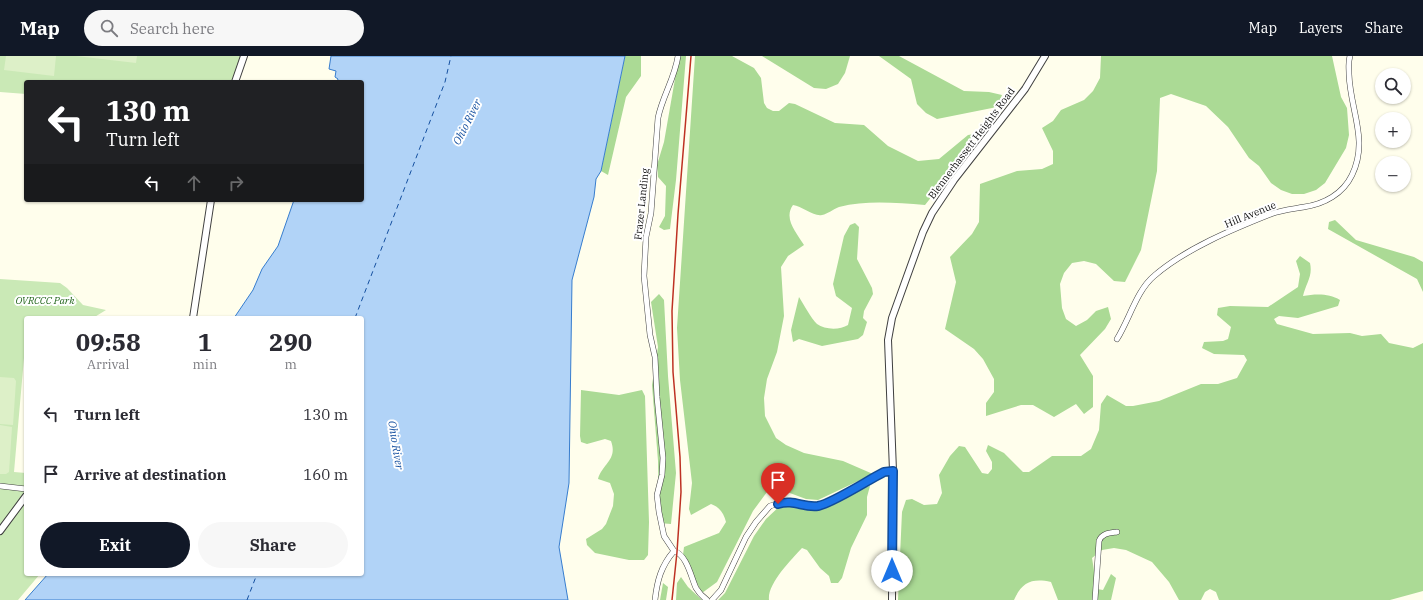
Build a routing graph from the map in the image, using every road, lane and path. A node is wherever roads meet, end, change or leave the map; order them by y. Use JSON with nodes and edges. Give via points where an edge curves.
{"nodes":[{"id":1,"x":244,"y":56,"type":"edge"},
{"id":2,"x":678,"y":56,"type":"edge"},
{"id":3,"x":1045,"y":56,"type":"edge"},
{"id":4,"x":1350,"y":56,"type":"edge"},
{"id":5,"x":236,"y":80,"type":"edge"},
{"id":6,"x":211,"y":202,"type":"edge"},
{"id":7,"x":193,"y":316,"type":"edge"},
{"id":8,"x":1117,"y":339,"type":"dead end"},
{"id":9,"x":893,"y":471,"type":"junction"},
{"id":10,"x":0,"y":486,"type":"edge"},
{"id":11,"x":24,"y":489,"type":"edge"},
{"id":12,"x":24,"y":499,"type":"edge"},
{"id":13,"x":0,"y":531,"type":"edge"},
{"id":14,"x":1117,"y":532,"type":"dead end"},
{"id":15,"x":674,"y":551,"type":"junction"},
{"id":16,"x":655,"y":600,"type":"edge"},
{"id":17,"x":707,"y":600,"type":"edge"},
{"id":18,"x":712,"y":600,"type":"edge"},
{"id":19,"x":892,"y":600,"type":"edge"},
{"id":20,"x":1095,"y":600,"type":"edge"}],
"edges":[{"from":1,"to":5,"type":"street"},
{"from":2,"to":15,"type":"street","name":"Frazer Landing","via":[[658,118],[644,276],[655,357],[663,458],[657,495],[658,506],[664,536]]},
{"from":3,"to":9,"type":"street","name":"Blennerhassett Heights Road","via":[[1025,89],[954,180],[932,213],[913,257],[889,330]]},
{"from":4,"to":8,"type":"street","name":"Hill Avenue","via":[[1349,81],[1360,147],[1348,184],[1323,202],[1273,213],[1206,243],[1164,268],[1152,277],[1141,292]]},
{"from":6,"to":7,"type":"street"},
{"from":9,"to":18,"type":"street","via":[[884,472],[818,506],[786,501],[770,506],[746,537],[721,590]]},
{"from":9,"to":19,"type":"street","name":"Blennerhassett Heights Road"},
{"from":10,"to":11,"type":"street"},
{"from":12,"to":13,"type":"street"},
{"from":14,"to":20,"type":"street","via":[[1100,537]]},
{"from":15,"to":16,"type":"street","via":[[663,565]]},
{"from":15,"to":17,"type":"street","name":"Frazer Landing","via":[[688,566],[697,590]]}]}
